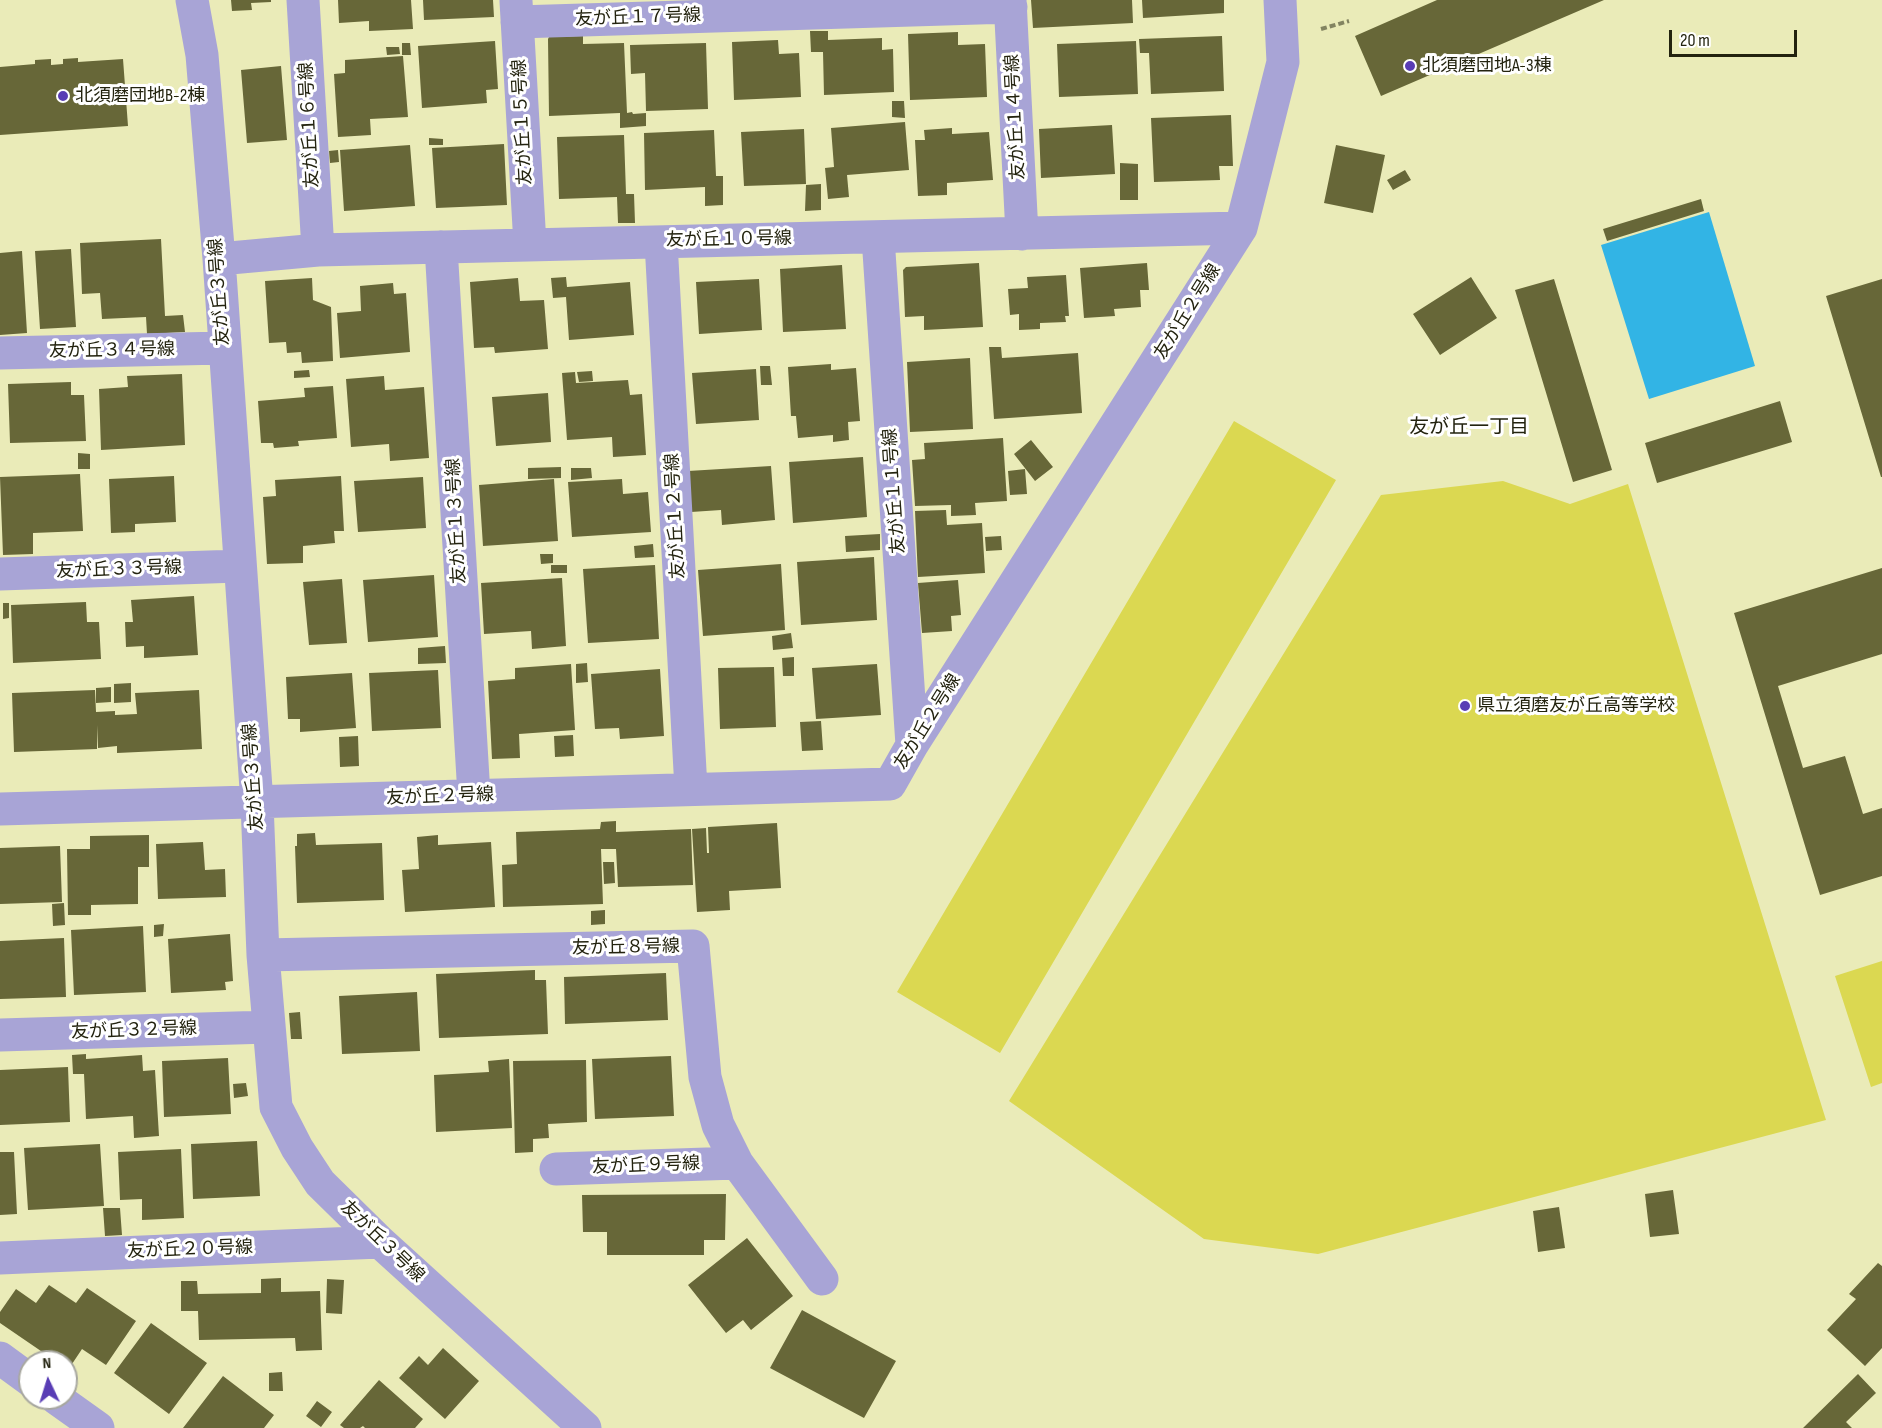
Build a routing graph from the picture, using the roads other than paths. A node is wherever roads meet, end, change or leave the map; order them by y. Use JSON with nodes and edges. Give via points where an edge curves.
{"nodes":[{"id":1,"x":192,"y":0,"type":"edge"},
{"id":2,"x":303,"y":0,"type":"edge"},
{"id":3,"x":1280,"y":0,"type":"edge"},
{"id":4,"x":1011,"y":3,"type":"edge"},
{"id":5,"x":517,"y":11,"type":"edge"},
{"id":6,"x":1241,"y":228,"type":"junction"},
{"id":7,"x":1022,"y":234,"type":"junction"},
{"id":8,"x":878,"y":237,"type":"junction"},
{"id":9,"x":661,"y":242,"type":"junction"},
{"id":10,"x":530,"y":245,"type":"junction"},
{"id":11,"x":441,"y":247,"type":"junction"},
{"id":12,"x":318,"y":250,"type":"junction"},
{"id":13,"x":219,"y":259,"type":"junction"},
{"id":14,"x":224,"y":348,"type":"junction"},
{"id":15,"x":0,"y":353,"type":"edge"},
{"id":16,"x":239,"y":566,"type":"junction"},
{"id":17,"x":0,"y":574,"type":"edge"},
{"id":18,"x":912,"y":745,"type":"junction"},
{"id":19,"x":692,"y":789,"type":"junction"},
{"id":20,"x":474,"y":795,"type":"junction"},
{"id":21,"x":257,"y":803,"type":"junction"},
{"id":22,"x":0,"y":809,"type":"edge"},
{"id":23,"x":263,"y":955,"type":"junction"},
{"id":24,"x":269,"y":1027,"type":"junction"},
{"id":25,"x":0,"y":1035,"type":"edge"},
{"id":26,"x":737,"y":1163,"type":"junction"},
{"id":27,"x":556,"y":1169,"type":"dead end"},
{"id":28,"x":380,"y":1242,"type":"junction"},
{"id":29,"x":0,"y":1258,"type":"edge"},
{"id":30,"x":822,"y":1279,"type":"dead end"},
{"id":31,"x":0,"y":1358,"type":"edge"},
{"id":32,"x":18,"y":1371,"type":"edge"},
{"id":33,"x":73,"y":1410,"type":"edge"},
{"id":34,"x":98,"y":1428,"type":"edge"},
{"id":35,"x":585,"y":1428,"type":"edge"}],
"edges":[{"from":1,"to":13,"type":"street","name":"友が丘３号線","via":[[202,55]]},
{"from":2,"to":12,"type":"street","name":"友が丘１６号線"},
{"from":3,"to":6,"type":"street","name":"友が丘２号線","via":[[1283,62]]},
{"from":4,"to":5,"type":"street","name":"友が丘１７号線"},
{"from":4,"to":7,"type":"street","name":"友が丘１４号線"},
{"from":5,"to":10,"type":"street","name":"友が丘１５号線"},
{"from":6,"to":7,"type":"street","name":"友が丘１０号線"},
{"from":6,"to":18,"type":"street","name":"友が丘２号線"},
{"from":7,"to":8,"type":"street","name":"友が丘１０号線"},
{"from":8,"to":9,"type":"street","name":"友が丘１０号線"},
{"from":8,"to":18,"type":"street","name":"友が丘１１号線"},
{"from":9,"to":10,"type":"street","name":"友が丘１０号線"},
{"from":9,"to":19,"type":"street","name":"友が丘１２号線"},
{"from":10,"to":11,"type":"street","name":"友が丘１０号線"},
{"from":11,"to":12,"type":"street","name":"友が丘１０号線"},
{"from":11,"to":20,"type":"street","name":"友が丘１３号線"},
{"from":12,"to":13,"type":"street","name":"友が丘１０号線"},
{"from":13,"to":14,"type":"street","name":"友が丘３号線"},
{"from":14,"to":15,"type":"street","name":"友が丘３４号線"},
{"from":14,"to":16,"type":"street","name":"友が丘３号線"},
{"from":16,"to":17,"type":"street","name":"友が丘３３号線"},
{"from":16,"to":21,"type":"street","name":"友が丘３号線"},
{"from":18,"to":19,"type":"street","name":"友が丘２号線","via":[[890,784]]},
{"from":19,"to":20,"type":"street","name":"友が丘２号線"},
{"from":20,"to":21,"type":"street","name":"友が丘２号線"},
{"from":21,"to":22,"type":"street","name":"友が丘２号線"},
{"from":21,"to":23,"type":"street","name":"友が丘３号線"},
{"from":23,"to":24,"type":"street","name":"友が丘３号線"},
{"from":23,"to":26,"type":"street","name":"友が丘８号線","via":[[693,946],[705,1077],[718,1125]]},
{"from":24,"to":25,"type":"street","name":"友が丘３２号線"},
{"from":24,"to":28,"type":"street","name":"友が丘３号線","via":[[276,1107],[297,1148],[320,1183]]},
{"from":26,"to":27,"type":"street","name":"友が丘９号線"},
{"from":26,"to":30,"type":"street","name":"友が丘８号線"},
{"from":28,"to":29,"type":"street","name":"友が丘２０号線"},
{"from":28,"to":35,"type":"street","name":"友が丘３号線"},
{"from":31,"to":32,"type":"street"},
{"from":33,"to":34,"type":"street"}]}
